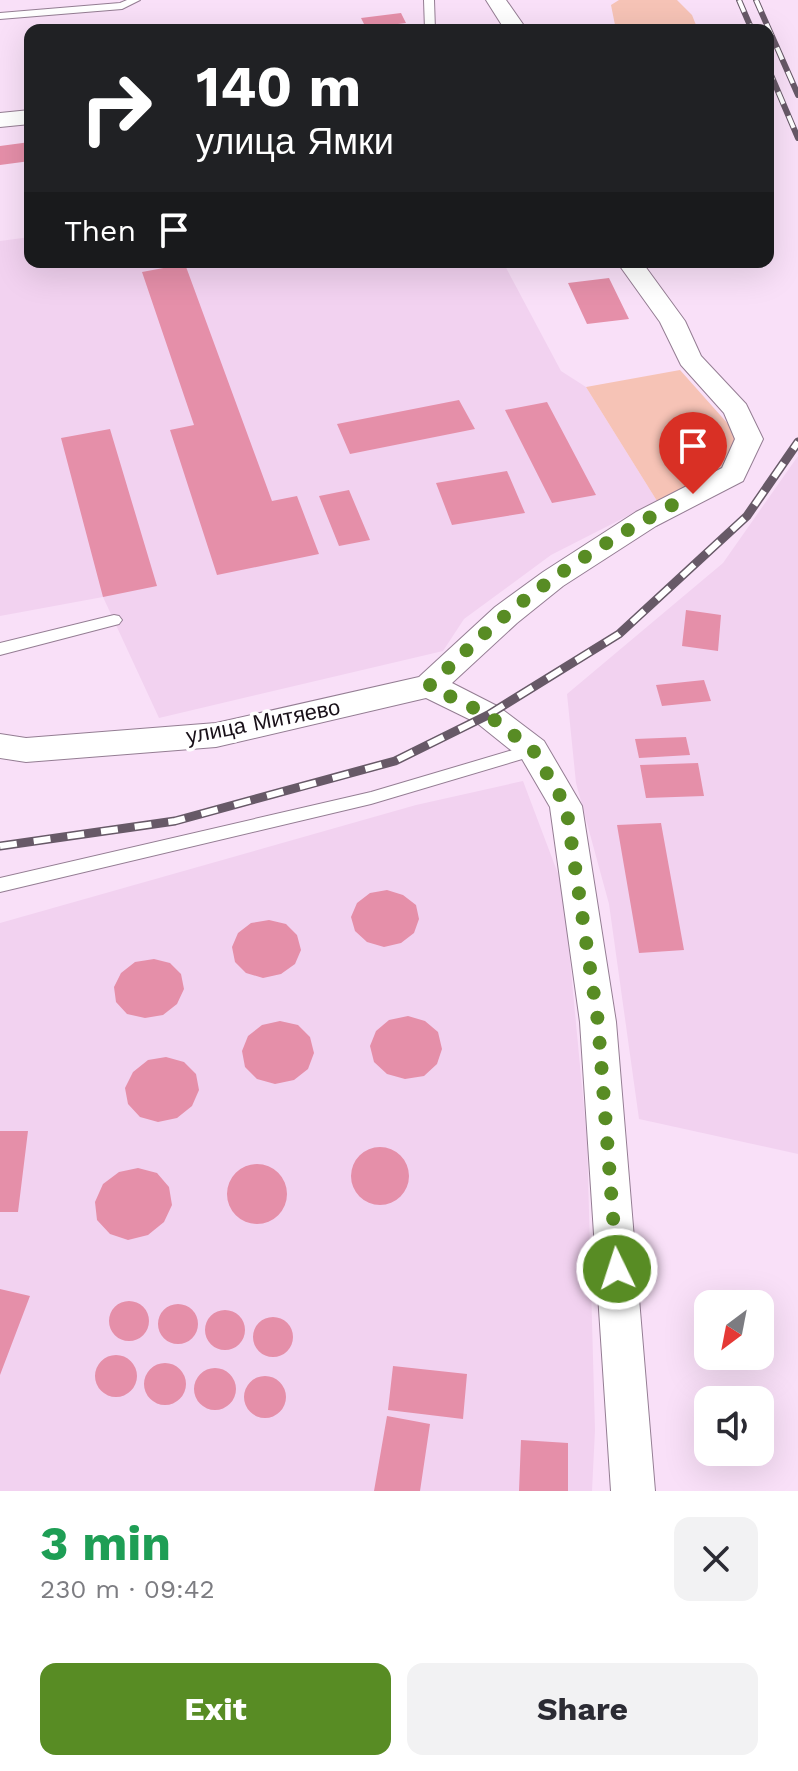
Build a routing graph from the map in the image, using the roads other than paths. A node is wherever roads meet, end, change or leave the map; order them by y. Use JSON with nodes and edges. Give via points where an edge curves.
{"nodes":[{"id":1,"x":135,"y":0,"type":"edge"},
{"id":2,"x":429,"y":0,"type":"edge"},
{"id":3,"x":496,"y":0,"type":"edge"},
{"id":4,"x":63,"y":5,"type":"edge"},
{"id":5,"x":0,"y":16,"type":"edge"},
{"id":6,"x":430,"y":24,"type":"edge"},
{"id":7,"x":512,"y":24,"type":"edge"},
{"id":8,"x":24,"y":118,"type":"edge"},
{"id":9,"x":0,"y":120,"type":"edge"},
{"id":10,"x":633,"y":268,"type":"edge"},
{"id":11,"x":114,"y":620,"type":"dead end"},
{"id":12,"x":0,"y":649,"type":"edge"},
{"id":13,"x":429,"y":686,"type":"junction"},
{"id":14,"x":0,"y":746,"type":"edge"},
{"id":15,"x":533,"y":750,"type":"junction"},
{"id":16,"x":0,"y":885,"type":"edge"},
{"id":17,"x":633,"y":1491,"type":"edge"}],
"edges":[{"from":1,"to":4,"type":"lane","via":[[122,6]]},
{"from":2,"to":6,"type":"lane"},
{"from":3,"to":7,"type":"street"},
{"from":4,"to":5,"type":"lane"},
{"from":8,"to":9,"type":"street"},
{"from":10,"to":13,"type":"street","via":[[672,321],[690,359],[736,410],[749,439],[733,474],[646,519],[553,579]]},
{"from":11,"to":12,"type":"lane"},
{"from":13,"to":14,"type":"street","name":"улица Митяево","via":[[216,735],[26,750]]},
{"from":13,"to":15,"type":"street","via":[[488,715]]},
{"from":15,"to":16,"type":"lane","via":[[371,798]]},
{"from":15,"to":17,"type":"street","via":[[566,806],[598,1022]]}]}
